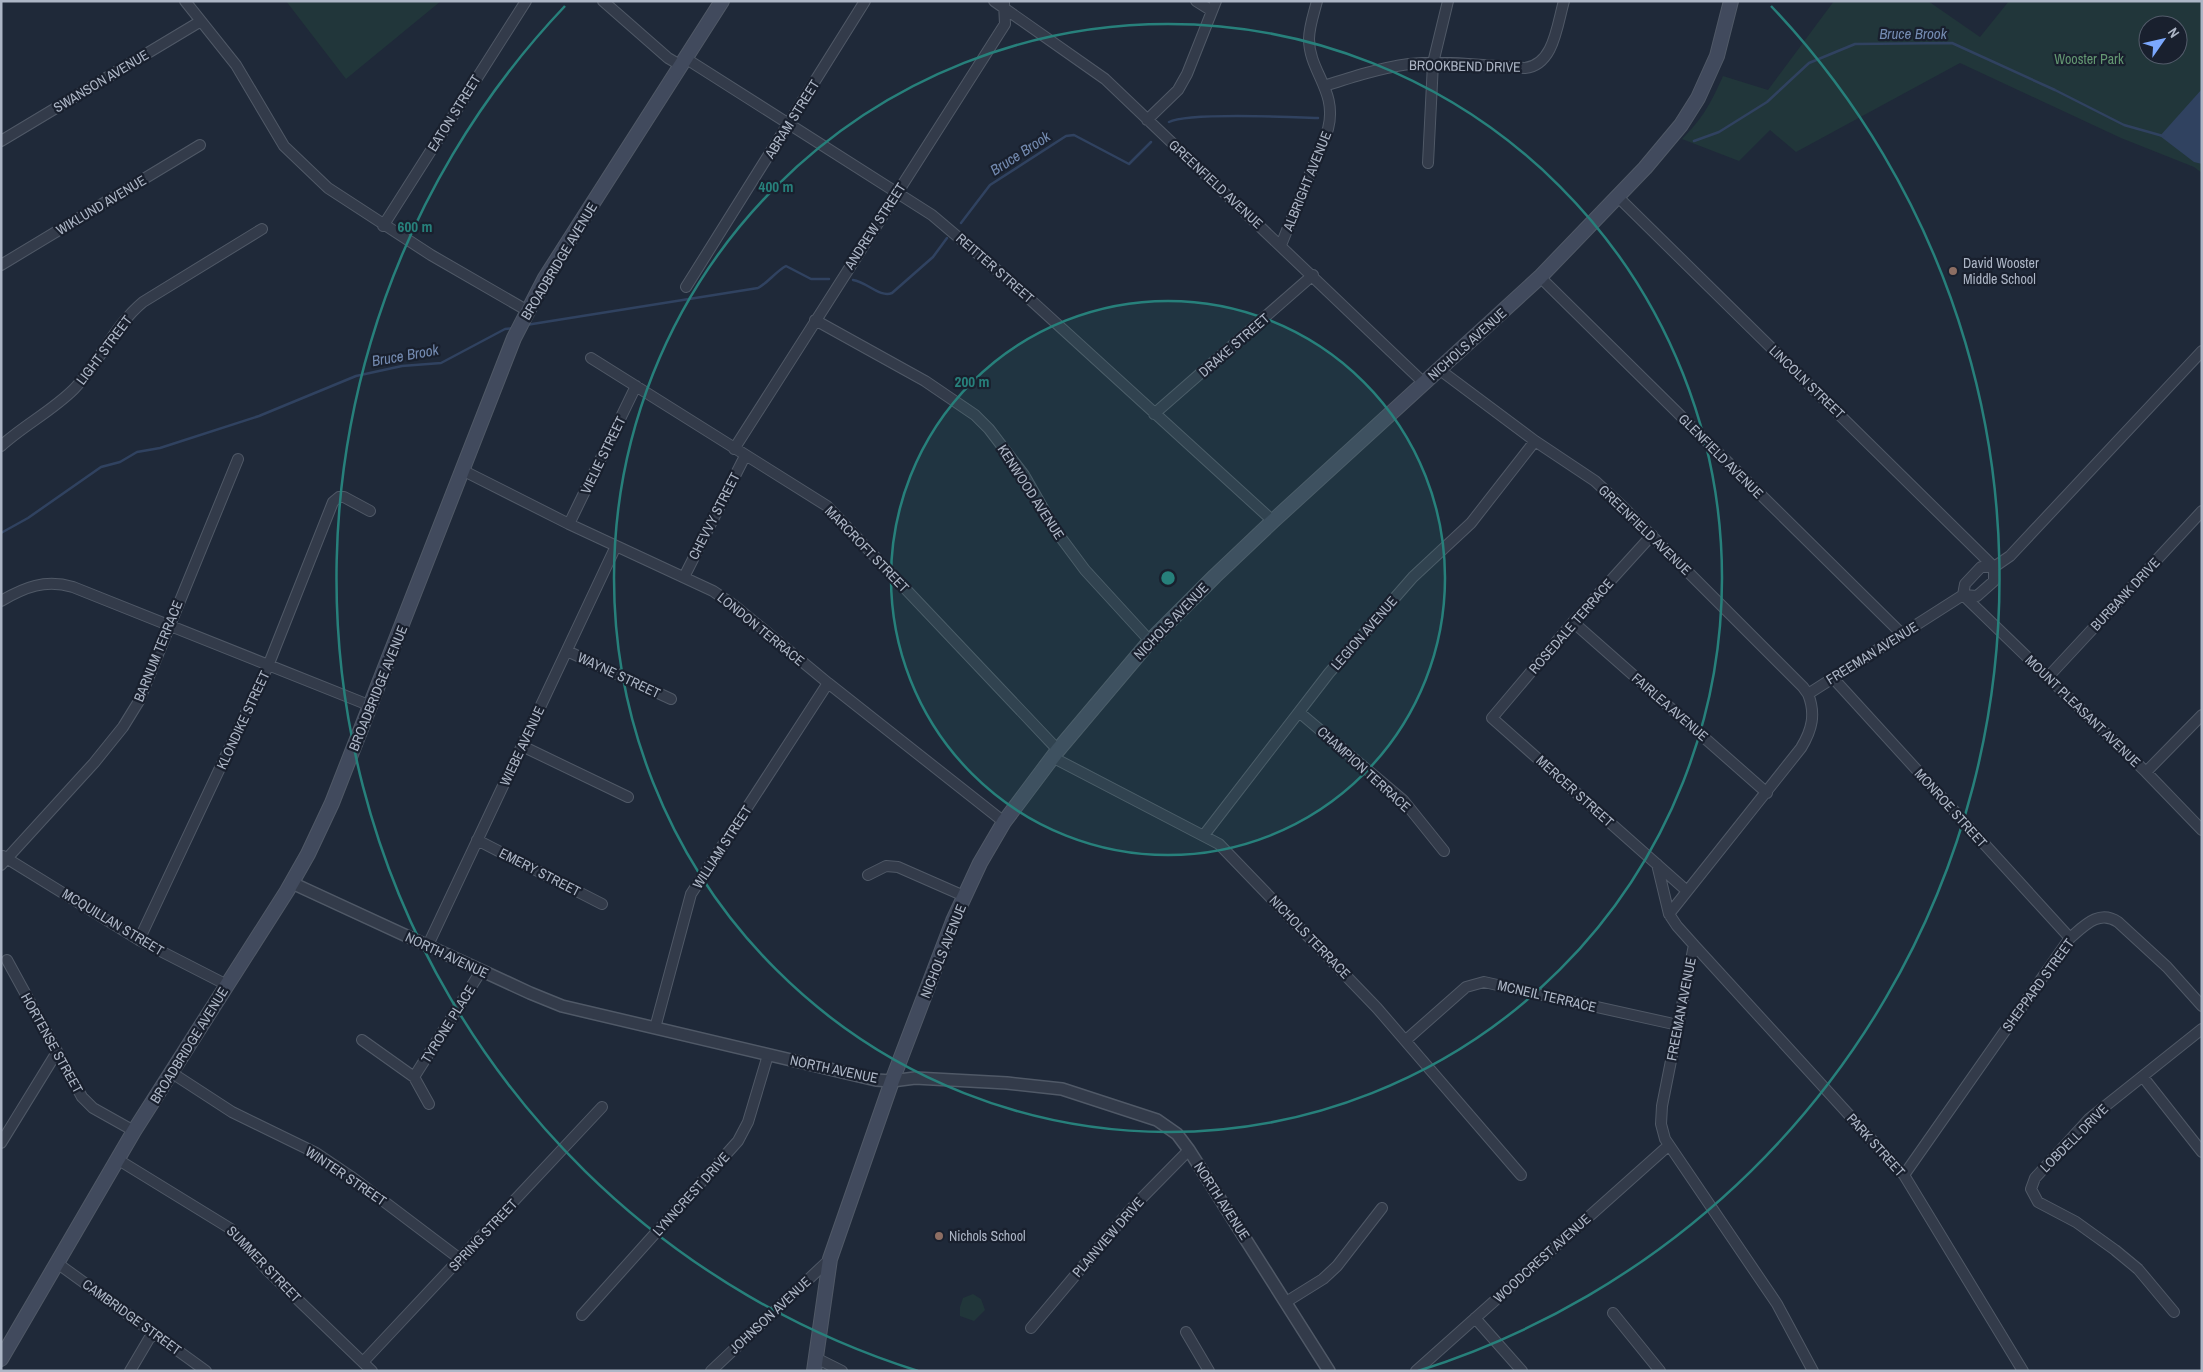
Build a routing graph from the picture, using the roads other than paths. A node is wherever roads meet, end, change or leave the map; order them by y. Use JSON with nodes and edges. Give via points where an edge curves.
{"nodes":[{"id":1,"x":185,"y":1,"type":"edge"},
{"id":2,"x":526,"y":1,"type":"edge"},
{"id":3,"x":604,"y":1,"type":"edge"},
{"id":4,"x":722,"y":1,"type":"edge"},
{"id":5,"x":866,"y":1,"type":"edge"},
{"id":6,"x":994,"y":1,"type":"edge"},
{"id":7,"x":1196,"y":1,"type":"edge"},
{"id":8,"x":1317,"y":1,"type":"edge"},
{"id":9,"x":1448,"y":1,"type":"edge"},
{"id":10,"x":1564,"y":1,"type":"edge"},
{"id":11,"x":1731,"y":1,"type":"edge"},
{"id":12,"x":1004,"y":5,"type":"edge"},
{"id":13,"x":1214,"y":6,"type":"edge"},
{"id":14,"x":201,"y":21,"type":"junction"},
{"id":15,"x":683,"y":62,"type":"junction"},
{"id":16,"x":1433,"y":63,"type":"junction"},
{"id":17,"x":1324,"y":86,"type":"junction"},
{"id":18,"x":1147,"y":120,"type":"junction"},
{"id":19,"x":790,"y":124,"type":"junction"},
{"id":20,"x":1,"y":141,"type":"edge"},
{"id":21,"x":200,"y":145,"type":"dead end"},
{"id":22,"x":1428,"y":163,"type":"dead end"},
{"id":23,"x":897,"y":192,"type":"junction"},
{"id":24,"x":1618,"y":198,"type":"junction"},
{"id":25,"x":383,"y":226,"type":"junction"},
{"id":26,"x":262,"y":229,"type":"dead end"},
{"id":27,"x":1281,"y":245,"type":"junction"},
{"id":28,"x":1,"y":265,"type":"edge"},
{"id":29,"x":1313,"y":275,"type":"junction"},
{"id":30,"x":1540,"y":277,"type":"junction"},
{"id":31,"x":686,"y":287,"type":"dead end"},
{"id":32,"x":526,"y":315,"type":"junction"},
{"id":33,"x":815,"y":320,"type":"junction"},
{"id":34,"x":2202,"y":351,"type":"edge"},
{"id":35,"x":591,"y":358,"type":"dead end"},
{"id":36,"x":1440,"y":370,"type":"junction"},
{"id":37,"x":1424,"y":383,"type":"junction"},
{"id":38,"x":636,"y":386,"type":"junction"},
{"id":39,"x":1154,"y":414,"type":"junction"},
{"id":40,"x":1535,"y":441,"type":"junction"},
{"id":41,"x":1,"y":446,"type":"edge"},
{"id":42,"x":734,"y":449,"type":"junction"},
{"id":43,"x":745,"y":456,"type":"junction"},
{"id":44,"x":238,"y":459,"type":"dead end"},
{"id":45,"x":462,"y":470,"type":"junction"},
{"id":46,"x":370,"y":511,"type":"dead end"},
{"id":47,"x":2202,"y":511,"type":"edge"},
{"id":48,"x":1273,"y":521,"type":"junction"},
{"id":49,"x":569,"y":524,"type":"junction"},
{"id":50,"x":1652,"y":535,"type":"junction"},
{"id":51,"x":616,"y":546,"type":"junction"},
{"id":52,"x":1994,"y":567,"type":"junction"},
{"id":53,"x":684,"y":577,"type":"junction"},
{"id":54,"x":1963,"y":595,"type":"junction"},
{"id":55,"x":1,"y":601,"type":"edge"},
{"id":56,"x":1573,"y":622,"type":"junction"},
{"id":57,"x":169,"y":625,"type":"junction"},
{"id":58,"x":1902,"y":634,"type":"junction"},
{"id":59,"x":1150,"y":641,"type":"junction"},
{"id":60,"x":567,"y":651,"type":"junction"},
{"id":61,"x":268,"y":666,"type":"junction"},
{"id":62,"x":2048,"y":677,"type":"junction"},
{"id":63,"x":1832,"y":678,"type":"junction"},
{"id":64,"x":828,"y":684,"type":"junction"},
{"id":65,"x":1808,"y":694,"type":"junction"},
{"id":66,"x":671,"y":699,"type":"dead end"},
{"id":67,"x":371,"y":706,"type":"junction"},
{"id":68,"x":1300,"y":713,"type":"junction"},
{"id":69,"x":2202,"y":715,"type":"edge"},
{"id":70,"x":1492,"y":718,"type":"joint"},
{"id":71,"x":522,"y":746,"type":"junction"},
{"id":72,"x":1055,"y":753,"type":"junction"},
{"id":73,"x":2146,"y":772,"type":"junction"},
{"id":74,"x":1767,"y":793,"type":"junction"},
{"id":75,"x":628,"y":797,"type":"dead end"},
{"id":76,"x":1004,"y":822,"type":"junction"},
{"id":77,"x":2202,"y":830,"type":"edge"},
{"id":78,"x":1204,"y":835,"type":"junction"},
{"id":79,"x":477,"y":840,"type":"junction"},
{"id":80,"x":1444,"y":851,"type":"dead end"},
{"id":81,"x":3,"y":859,"type":"edge"},
{"id":82,"x":1657,"y":864,"type":"junction"},
{"id":83,"x":868,"y":875,"type":"dead end"},
{"id":84,"x":292,"y":883,"type":"junction"},
{"id":85,"x":1687,"y":891,"type":"junction"},
{"id":86,"x":964,"y":896,"type":"junction"},
{"id":87,"x":602,"y":904,"type":"dead end"},
{"id":88,"x":1669,"y":914,"type":"junction"},
{"id":89,"x":2070,"y":938,"type":"junction"},
{"id":90,"x":138,"y":940,"type":"junction"},
{"id":91,"x":428,"y":945,"type":"junction"},
{"id":92,"x":1694,"y":945,"type":"junction"},
{"id":93,"x":7,"y":960,"type":"dead end"},
{"id":94,"x":481,"y":971,"type":"junction"},
{"id":95,"x":227,"y":985,"type":"junction"},
{"id":96,"x":2202,"y":1006,"type":"edge"},
{"id":97,"x":1678,"y":1025,"type":"junction"},
{"id":98,"x":655,"y":1028,"type":"junction"},
{"id":99,"x":2202,"y":1029,"type":"edge"},
{"id":100,"x":362,"y":1040,"type":"dead end"},
{"id":101,"x":1406,"y":1040,"type":"junction"},
{"id":102,"x":57,"y":1052,"type":"junction"},
{"id":103,"x":768,"y":1054,"type":"junction"},
{"id":104,"x":172,"y":1074,"type":"junction"},
{"id":105,"x":414,"y":1077,"type":"junction"},
{"id":106,"x":2143,"y":1077,"type":"junction"},
{"id":107,"x":892,"y":1081,"type":"junction"},
{"id":108,"x":429,"y":1104,"type":"dead end"},
{"id":109,"x":602,"y":1107,"type":"dead end"},
{"id":110,"x":134,"y":1132,"type":"junction"},
{"id":111,"x":1,"y":1143,"type":"edge"},
{"id":112,"x":1668,"y":1146,"type":"junction"},
{"id":113,"x":1189,"y":1150,"type":"junction"},
{"id":114,"x":2202,"y":1152,"type":"edge"},
{"id":115,"x":117,"y":1159,"type":"junction"},
{"id":116,"x":1521,"y":1175,"type":"dead end"},
{"id":117,"x":1904,"y":1176,"type":"junction"},
{"id":118,"x":1382,"y":1208,"type":"dead end"},
{"id":119,"x":830,"y":1259,"type":"junction"},
{"id":120,"x":460,"y":1260,"type":"junction"},
{"id":121,"x":57,"y":1263,"type":"junction"},
{"id":122,"x":1286,"y":1302,"type":"junction"},
{"id":123,"x":2174,"y":1312,"type":"dead end"},
{"id":124,"x":1614,"y":1313,"type":"dead end"},
{"id":125,"x":582,"y":1315,"type":"dead end"},
{"id":126,"x":1476,"y":1318,"type":"junction"},
{"id":127,"x":1031,"y":1328,"type":"dead end"},
{"id":128,"x":153,"y":1332,"type":"junction"},
{"id":129,"x":1186,"y":1332,"type":"dead end"},
{"id":130,"x":1,"y":1359,"type":"edge"},
{"id":131,"x":363,"y":1362,"type":"junction"},
{"id":132,"x":815,"y":1364,"type":"edge"},
{"id":133,"x":130,"y":1371,"type":"edge"},
{"id":134,"x":206,"y":1371,"type":"edge"},
{"id":135,"x":372,"y":1371,"type":"edge"},
{"id":136,"x":710,"y":1371,"type":"edge"},
{"id":137,"x":842,"y":1371,"type":"edge"},
{"id":138,"x":1209,"y":1371,"type":"edge"},
{"id":139,"x":1329,"y":1371,"type":"edge"},
{"id":140,"x":1416,"y":1371,"type":"edge"},
{"id":141,"x":1522,"y":1371,"type":"edge"},
{"id":142,"x":1660,"y":1371,"type":"edge"},
{"id":143,"x":1813,"y":1371,"type":"edge"},
{"id":144,"x":2023,"y":1371,"type":"edge"}],
"edges":[{"from":1,"to":14,"type":"street"},
{"from":2,"to":25,"type":"street","name":"EATON STREET"},
{"from":3,"to":15,"type":"street","name":"REITTER STREET","via":[[668,58]]},
{"from":4,"to":15,"type":"main road","name":"BROADBRIDGE AVENUE"},
{"from":5,"to":19,"type":"street","name":"ABRAM STREET"},
{"from":6,"to":12,"type":"street","name":"GREENFIELD AVENUE"},
{"from":7,"to":13,"type":"street"},
{"from":8,"to":17,"type":"street","name":"ALBRIGHT AVENUE","via":[[1309,40]]},
{"from":9,"to":16,"type":"street"},
{"from":10,"to":16,"type":"street","name":"BROOKBEND DRIVE","via":[[1547,56],[1535,66]]},
{"from":11,"to":24,"type":"main road","name":"NICHOLS AVENUE","via":[[1717,56],[1698,98],[1681,125]]},
{"from":12,"to":18,"type":"street","name":"GREENFIELD AVENUE","via":[[1105,79]]},
{"from":12,"to":23,"type":"street","name":"ANDREW STREET","via":[[1005,24]]},
{"from":13,"to":18,"type":"street","via":[[1178,90]]},
{"from":14,"to":20,"type":"street","name":"SWANSON AVENUE"},
{"from":14,"to":25,"type":"street","via":[[236,65],[284,146],[328,188]]},
{"from":15,"to":19,"type":"street","name":"REITTER STREET"},
{"from":15,"to":32,"type":"main road","name":"BROADBRIDGE AVENUE","via":[[545,278]]},
{"from":16,"to":17,"type":"street","name":"BROOKBEND DRIVE","via":[[1380,69]]},
{"from":16,"to":22,"type":"street"},
{"from":17,"to":27,"type":"street","name":"ALBRIGHT AVENUE","via":[[1331,108],[1328,129]]},
{"from":18,"to":27,"type":"street","name":"GREENFIELD AVENUE"},
{"from":19,"to":23,"type":"street","name":"REITTER STREET"},
{"from":19,"to":31,"type":"street","name":"ABRAM STREET"},
{"from":21,"to":28,"type":"street","name":"WIKLUND AVENUE"},
{"from":23,"to":33,"type":"street","name":"ANDREW STREET"},
{"from":23,"to":39,"type":"street","name":"REITTER STREET","via":[[961,238]]},
{"from":24,"to":30,"type":"main road","name":"NICHOLS AVENUE"},
{"from":24,"to":52,"type":"street","name":"LINCOLN STREET"},
{"from":25,"to":32,"type":"street"},
{"from":26,"to":41,"type":"street","name":"LIGHT STREET","via":[[143,302],[128,315],[74,389]]},
{"from":27,"to":29,"type":"street","name":"GREENFIELD AVENUE"},
{"from":29,"to":37,"type":"street","name":"GREENFIELD AVENUE"},
{"from":29,"to":39,"type":"street","name":"DRAKE STREET"},
{"from":30,"to":36,"type":"main road","name":"NICHOLS AVENUE"},
{"from":30,"to":58,"type":"street","name":"GLENFIELD AVENUE"},
{"from":32,"to":45,"type":"main road","name":"BROADBRIDGE AVENUE"},
{"from":33,"to":42,"type":"street","name":"ANDREW STREET"},
{"from":33,"to":59,"type":"street","name":"KENWOOD AVENUE","via":[[925,381],[975,415],[1024,475],[1056,531],[1085,570]]},
{"from":34,"to":52,"type":"street","name":"FREEMAN AVENUE","via":[[2010,556]]},
{"from":35,"to":38,"type":"street","name":"MARCROFT STREET"},
{"from":36,"to":37,"type":"main road","name":"NICHOLS AVENUE"},
{"from":36,"to":40,"type":"street","name":"GREENFIELD AVENUE"},
{"from":37,"to":48,"type":"main road","name":"NICHOLS AVENUE"},
{"from":38,"to":42,"type":"street","name":"MARCROFT STREET"},
{"from":38,"to":49,"type":"street","name":"VIELIE STREET"},
{"from":39,"to":48,"type":"street","name":"REITTER STREET"},
{"from":40,"to":50,"type":"street","name":"GREENFIELD AVENUE","via":[[1594,481]]},
{"from":40,"to":68,"type":"street","name":"LEGION AVENUE","via":[[1471,524],[1413,577],[1329,673]]},
{"from":42,"to":43,"type":"street","name":"MARCROFT STREET"},
{"from":43,"to":53,"type":"street","name":"CHEVVY STREET"},
{"from":43,"to":72,"type":"street","name":"MARCROFT STREET","via":[[827,506]]},
{"from":44,"to":57,"type":"street","name":"BARNUM TERRACE"},
{"from":45,"to":49,"type":"street","name":"LONDON TERRACE"},
{"from":45,"to":67,"type":"main road","name":"BROADBRIDGE AVENUE"},
{"from":46,"to":61,"type":"street","name":"KLONDIKE STREET","via":[[344,497],[333,502]]},
{"from":47,"to":62,"type":"street","name":"BURBANK DRIVE"},
{"from":48,"to":59,"type":"main road","name":"NICHOLS AVENUE"},
{"from":49,"to":51,"type":"street","name":"LONDON TERRACE"},
{"from":50,"to":56,"type":"street","name":"ROSEDALE TERRACE"},
{"from":50,"to":65,"type":"street","name":"GREENFIELD AVENUE"},
{"from":51,"to":53,"type":"street","name":"LONDON TERRACE"},
{"from":51,"to":60,"type":"street","name":"WIEBE AVENUE"},
{"from":52,"to":54,"type":"street","name":"FREEMAN AVENUE","via":[[1981,567],[1965,584]]},
{"from":52,"to":54,"type":"street","name":"FREEMAN AVENUE","via":[[1994,581],[1977,596]]},
{"from":53,"to":64,"type":"street","name":"LONDON TERRACE","via":[[735,606]]},
{"from":54,"to":58,"type":"street","name":"FREEMAN AVENUE"},
{"from":54,"to":62,"type":"street","name":"MOUNT PLEASANT AVENUE"},
{"from":55,"to":57,"type":"street","via":[[34,585],[55,583],[72,586]]},
{"from":56,"to":70,"type":"street","name":"ROSEDALE TERRACE"},
{"from":56,"to":74,"type":"street","name":"FAIRLEA AVENUE"},
{"from":57,"to":61,"type":"street"},
{"from":57,"to":81,"type":"street","name":"BARNUM TERRACE","via":[[139,701],[124,727]]},
{"from":58,"to":63,"type":"street","name":"FREEMAN AVENUE"},
{"from":59,"to":72,"type":"main road","name":"NICHOLS AVENUE"},
{"from":60,"to":66,"type":"street","name":"WAYNE STREET"},
{"from":60,"to":71,"type":"street","name":"WIEBE AVENUE"},
{"from":61,"to":67,"type":"street"},
{"from":61,"to":90,"type":"street","name":"KLONDIKE STREET"},
{"from":62,"to":73,"type":"street","name":"MOUNT PLEASANT AVENUE"},
{"from":63,"to":65,"type":"street","name":"FREEMAN AVENUE"},
{"from":63,"to":89,"type":"street","name":"MONROE STREET"},
{"from":64,"to":76,"type":"street","name":"LONDON TERRACE"},
{"from":64,"to":98,"type":"street","name":"WILLIAM STREET","via":[[691,894]]},
{"from":65,"to":74,"type":"street","via":[[1813,720],[1808,738]]},
{"from":67,"to":84,"type":"main road","name":"BROADBRIDGE AVENUE","via":[[332,803]]},
{"from":68,"to":78,"type":"street","name":"LEGION AVENUE"},
{"from":68,"to":80,"type":"street","name":"CHAMPION TERRACE","via":[[1403,800]]},
{"from":69,"to":73,"type":"street"},
{"from":70,"to":82,"type":"street","name":"MERCER STREET"},
{"from":71,"to":75,"type":"street"},
{"from":71,"to":79,"type":"street","name":"WIEBE AVENUE"},
{"from":72,"to":76,"type":"main road","name":"NICHOLS AVENUE"},
{"from":72,"to":78,"type":"street","name":"NICHOLS TERRACE"},
{"from":73,"to":77,"type":"street","name":"MOUNT PLEASANT AVENUE"},
{"from":74,"to":85,"type":"street"},
{"from":76,"to":86,"type":"main road","name":"NICHOLS AVENUE"},
{"from":78,"to":101,"type":"street","name":"NICHOLS TERRACE","via":[[1227,851]]},
{"from":79,"to":87,"type":"street","name":"EMERY STREET"},
{"from":79,"to":91,"type":"street","name":"WIEBE AVENUE"},
{"from":81,"to":90,"type":"street","name":"MCQUILLAN STREET"},
{"from":82,"to":85,"type":"street","name":"MERCER STREET"},
{"from":82,"to":88,"type":"street"},
{"from":83,"to":86,"type":"street","via":[[886,866],[898,867]]},
{"from":84,"to":91,"type":"street","name":"NORTH AVENUE"},
{"from":84,"to":95,"type":"main road","name":"BROADBRIDGE AVENUE"},
{"from":85,"to":88,"type":"street"},
{"from":86,"to":107,"type":"main road","name":"NICHOLS AVENUE"},
{"from":88,"to":92,"type":"street","name":"FREEMAN AVENUE"},
{"from":89,"to":96,"type":"street","name":"SHEPPARD STREET","via":[[2090,921],[2111,917],[2167,967]]},
{"from":89,"to":117,"type":"street","name":"SHEPPARD STREET"},
{"from":90,"to":95,"type":"street","name":"MCQUILLAN STREET"},
{"from":91,"to":94,"type":"street","name":"NORTH AVENUE"},
{"from":92,"to":97,"type":"street","name":"FREEMAN AVENUE"},
{"from":92,"to":117,"type":"street","name":"PARK STREET"},
{"from":93,"to":102,"type":"street","name":"HORTENSE STREET"},
{"from":94,"to":98,"type":"street","name":"NORTH AVENUE","via":[[562,1006]]},
{"from":94,"to":105,"type":"street","name":"TYRONE PLACE"},
{"from":95,"to":104,"type":"main road","name":"BROADBRIDGE AVENUE"},
{"from":97,"to":101,"type":"street","name":"MCNEIL TERRACE","via":[[1484,982],[1466,987]]},
{"from":97,"to":112,"type":"street","name":"FREEMAN AVENUE","via":[[1661,1114]]},
{"from":98,"to":103,"type":"street","name":"NORTH AVENUE"},
{"from":99,"to":106,"type":"street","name":"LOBDELL DRIVE"},
{"from":100,"to":105,"type":"street","name":"TYRONE PLACE"},
{"from":101,"to":116,"type":"street","name":"NICHOLS TERRACE"},
{"from":102,"to":110,"type":"street","name":"HORTENSE STREET","via":[[87,1104]]},
{"from":102,"to":111,"type":"street"},
{"from":103,"to":107,"type":"street","name":"NORTH AVENUE"},
{"from":103,"to":125,"type":"street","name":"LYNNCREST DRIVE","via":[[748,1122],[738,1141]]},
{"from":104,"to":110,"type":"main road","name":"BROADBRIDGE AVENUE"},
{"from":104,"to":120,"type":"street","name":"WINTER STREET","via":[[232,1112],[316,1154],[353,1178]]},
{"from":105,"to":108,"type":"street","name":"TYRONE PLACE"},
{"from":106,"to":114,"type":"street"},
{"from":106,"to":123,"type":"street","name":"LOBDELL DRIVE","via":[[2089,1119],[2035,1178],[2032,1189],[2038,1202],[2076,1222],[2138,1269]]},
{"from":107,"to":113,"type":"street","name":"NORTH AVENUE","via":[[918,1078],[1062,1089],[1157,1120],[1177,1134]]},
{"from":107,"to":119,"type":"main road","name":"NICHOLS AVENUE"},
{"from":109,"to":120,"type":"street","name":"SPRING STREET"},
{"from":110,"to":115,"type":"main road","name":"BROADBRIDGE AVENUE"},
{"from":112,"to":126,"type":"street","name":"WOODCREST AVENUE"},
{"from":112,"to":143,"type":"street","name":"FREEMAN AVENUE","via":[[1777,1304]]},
{"from":113,"to":122,"type":"street","name":"NORTH AVENUE"},
{"from":113,"to":127,"type":"street","name":"PLAINVIEW DRIVE","via":[[1130,1210]]},
{"from":115,"to":121,"type":"main road","name":"BROADBRIDGE AVENUE"},
{"from":115,"to":131,"type":"street","name":"SUMMER STREET","via":[[232,1229],[268,1271]]},
{"from":117,"to":144,"type":"street","name":"PARK STREET"},
{"from":118,"to":122,"type":"street","via":[[1337,1266],[1323,1279]]},
{"from":119,"to":132,"type":"main road","name":"NICHOLS AVENUE"},
{"from":119,"to":136,"type":"street","name":"JOHNSON AVENUE"},
{"from":120,"to":131,"type":"street","name":"SPRING STREET"},
{"from":121,"to":128,"type":"street","name":"CAMBRIDGE STREET"},
{"from":121,"to":130,"type":"main road","name":"BROADBRIDGE AVENUE"},
{"from":122,"to":139,"type":"street","name":"NORTH AVENUE"},
{"from":124,"to":142,"type":"street"},
{"from":126,"to":140,"type":"street","name":"WOODCREST AVENUE"},
{"from":126,"to":141,"type":"street"},
{"from":128,"to":133,"type":"street"},
{"from":128,"to":134,"type":"street","name":"CAMBRIDGE STREET"},
{"from":129,"to":138,"type":"street"},
{"from":131,"to":135,"type":"street","name":"SUMMER STREET"},
{"from":132,"to":137,"type":"street"}]}
